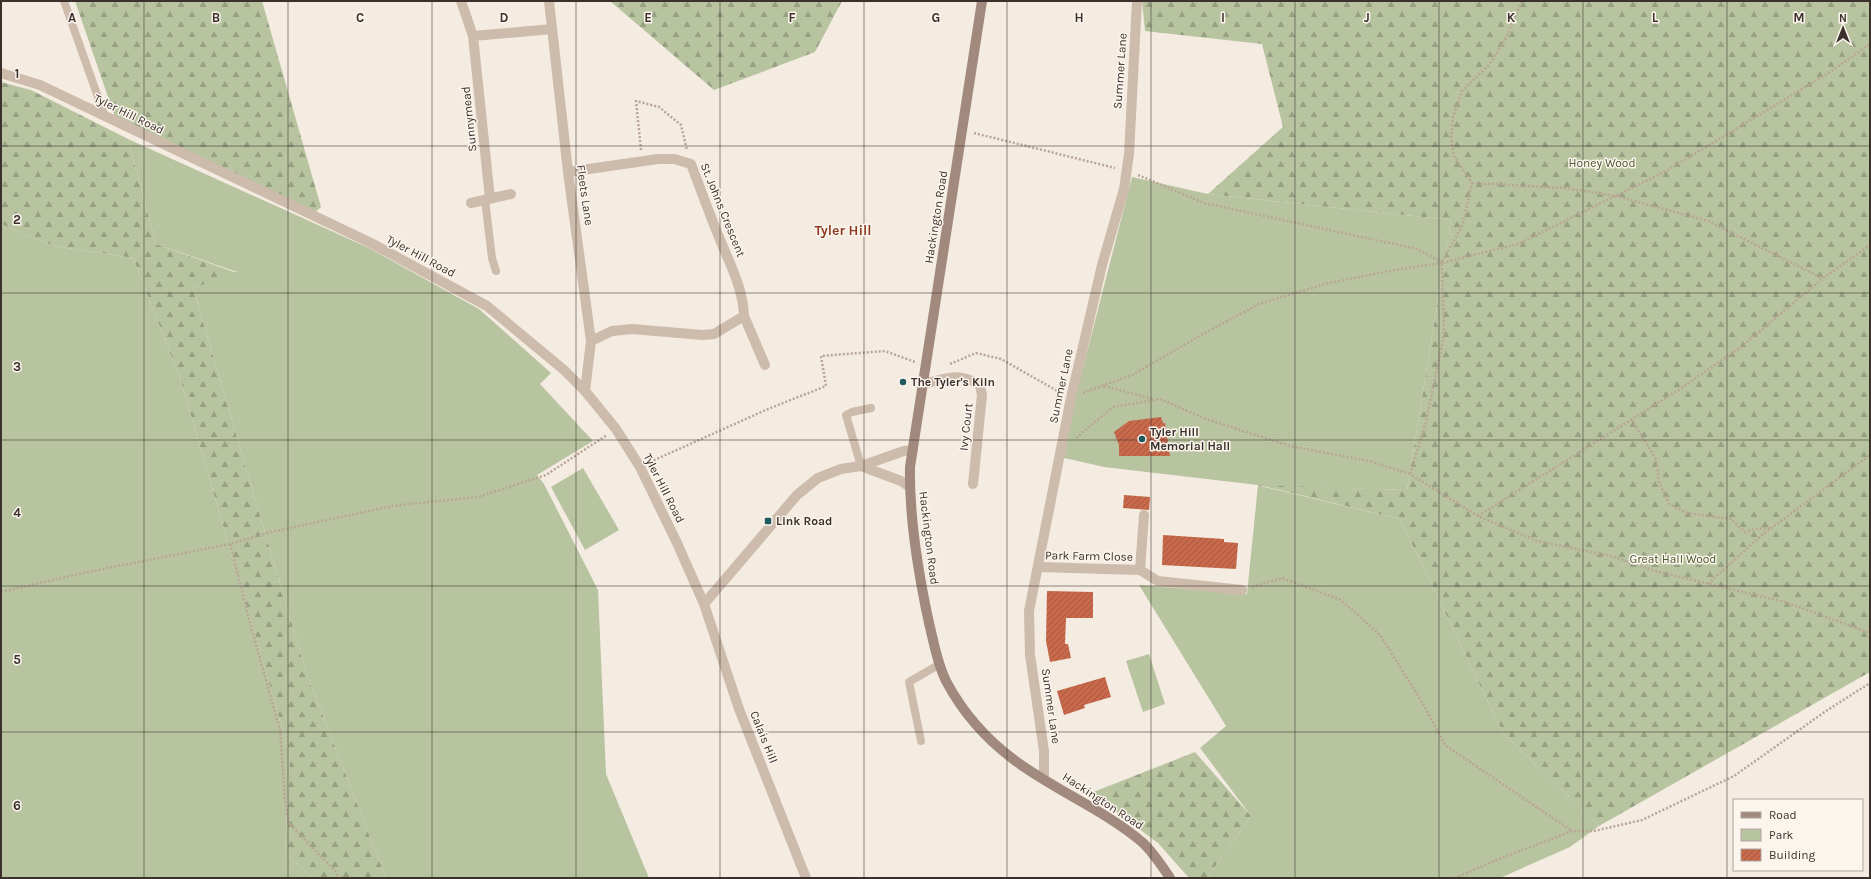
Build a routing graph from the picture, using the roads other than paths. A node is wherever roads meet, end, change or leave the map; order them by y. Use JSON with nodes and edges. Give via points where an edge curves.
{"nodes":[{"id":1,"x":64,"y":1,"type":"edge"},
{"id":2,"x":461,"y":1,"type":"edge"},
{"id":3,"x":549,"y":1,"type":"edge"},
{"id":4,"x":982,"y":1,"type":"edge"},
{"id":5,"x":1137,"y":1,"type":"edge"},
{"id":6,"x":552,"y":29,"type":"junction"},
{"id":7,"x":473,"y":36,"type":"junction"},
{"id":8,"x":1,"y":73,"type":"edge"},
{"id":9,"x":105,"y":117,"type":"junction"},
{"id":10,"x":568,"y":172,"type":"junction"},
{"id":11,"x":511,"y":194,"type":"dead end"},
{"id":12,"x":488,"y":199,"type":"junction"},
{"id":13,"x":471,"y":203,"type":"dead end"},
{"id":14,"x":496,"y":271,"type":"dead end"},
{"id":15,"x":744,"y":316,"type":"junction"},
{"id":16,"x":591,"y":341,"type":"junction"},
{"id":17,"x":765,"y":365,"type":"dead end"},
{"id":18,"x":924,"y":384,"type":"junction"},
{"id":19,"x":585,"y":391,"type":"junction"},
{"id":20,"x":871,"y":408,"type":"dead end"},
{"id":21,"x":913,"y":450,"type":"junction"},
{"id":22,"x":861,"y":466,"type":"junction"},
{"id":23,"x":973,"y":484,"type":"dead end"},
{"id":24,"x":910,"y":487,"type":"junction"},
{"id":25,"x":1144,"y":515,"type":"dead end"},
{"id":26,"x":1038,"y":567,"type":"junction"},
{"id":27,"x":1140,"y":570,"type":"junction"},
{"id":28,"x":1242,"y":590,"type":"road end"},
{"id":29,"x":704,"y":604,"type":"junction"},
{"id":30,"x":940,"y":664,"type":"junction"},
{"id":31,"x":921,"y":742,"type":"dead end"},
{"id":32,"x":1044,"y":778,"type":"junction"},
{"id":33,"x":806,"y":878,"type":"edge"},
{"id":34,"x":1170,"y":878,"type":"edge"}],
"edges":[{"from":1,"to":9,"type":"lane"},
{"from":2,"to":7,"type":"street","name":"Sunnymead"},
{"from":3,"to":6,"type":"street","name":"Fleets Lane"},
{"from":4,"to":18,"type":"street","name":"Hackington Road"},
{"from":5,"to":26,"type":"street","name":"Summer Lane","via":[[1129,154],[1124,189],[1102,265],[1070,398]]},
{"from":6,"to":7,"type":"street"},
{"from":6,"to":10,"type":"street","name":"Fleets Lane"},
{"from":7,"to":12,"type":"street","name":"Sunnymead"},
{"from":8,"to":9,"type":"street","name":"Tyler Hill Road","via":[[40,85]]},
{"from":9,"to":19,"type":"street","name":"Tyler Hill Road","via":[[371,243],[487,306],[564,370]]},
{"from":10,"to":15,"type":"street","name":"St. Johns Crescent","via":[[642,161],[674,159],[691,164],[737,278]]},
{"from":10,"to":16,"type":"street","name":"Fleets Lane"},
{"from":11,"to":12,"type":"street"},
{"from":12,"to":13,"type":"street"},
{"from":12,"to":14,"type":"lane","via":[[492,258]]},
{"from":15,"to":16,"type":"street","via":[[714,334],[632,329],[612,331]]},
{"from":15,"to":17,"type":"street","name":"St. Johns Crescent"},
{"from":16,"to":19,"type":"street","name":"Fleets Lane"},
{"from":18,"to":21,"type":"street","name":"Hackington Road"},
{"from":18,"to":23,"type":"street","name":"Ivy Court","via":[[954,376],[970,379],[980,385],[982,395]]},
{"from":19,"to":29,"type":"street","name":"Tyler Hill Road","via":[[616,429],[640,467]]},
{"from":20,"to":22,"type":"lane","via":[[846,415]]},
{"from":21,"to":22,"type":"street"},
{"from":21,"to":24,"type":"street","name":"Hackington Road"},
{"from":22,"to":24,"type":"street"},
{"from":22,"to":29,"type":"street","via":[[841,469],[818,478],[797,495]]},
{"from":24,"to":30,"type":"street","name":"Hackington Road","via":[[913,531],[925,605]]},
{"from":25,"to":27,"type":"street","name":"Park Farm Close"},
{"from":26,"to":27,"type":"street","name":"Park Farm Close"},
{"from":26,"to":32,"type":"street","name":"Summer Lane","via":[[1029,611],[1030,655],[1044,751]]},
{"from":27,"to":28,"type":"street","name":"Park Farm Close","via":[[1158,581]]},
{"from":29,"to":33,"type":"street","name":"Calais Hill","via":[[739,710]]},
{"from":30,"to":31,"type":"lane","via":[[909,682]]},
{"from":30,"to":32,"type":"street","name":"Hackington Road","via":[[946,680],[966,713],[988,738],[1018,762]]},
{"from":32,"to":34,"type":"street","name":"Hackington Road","via":[[1143,843]]}]}
